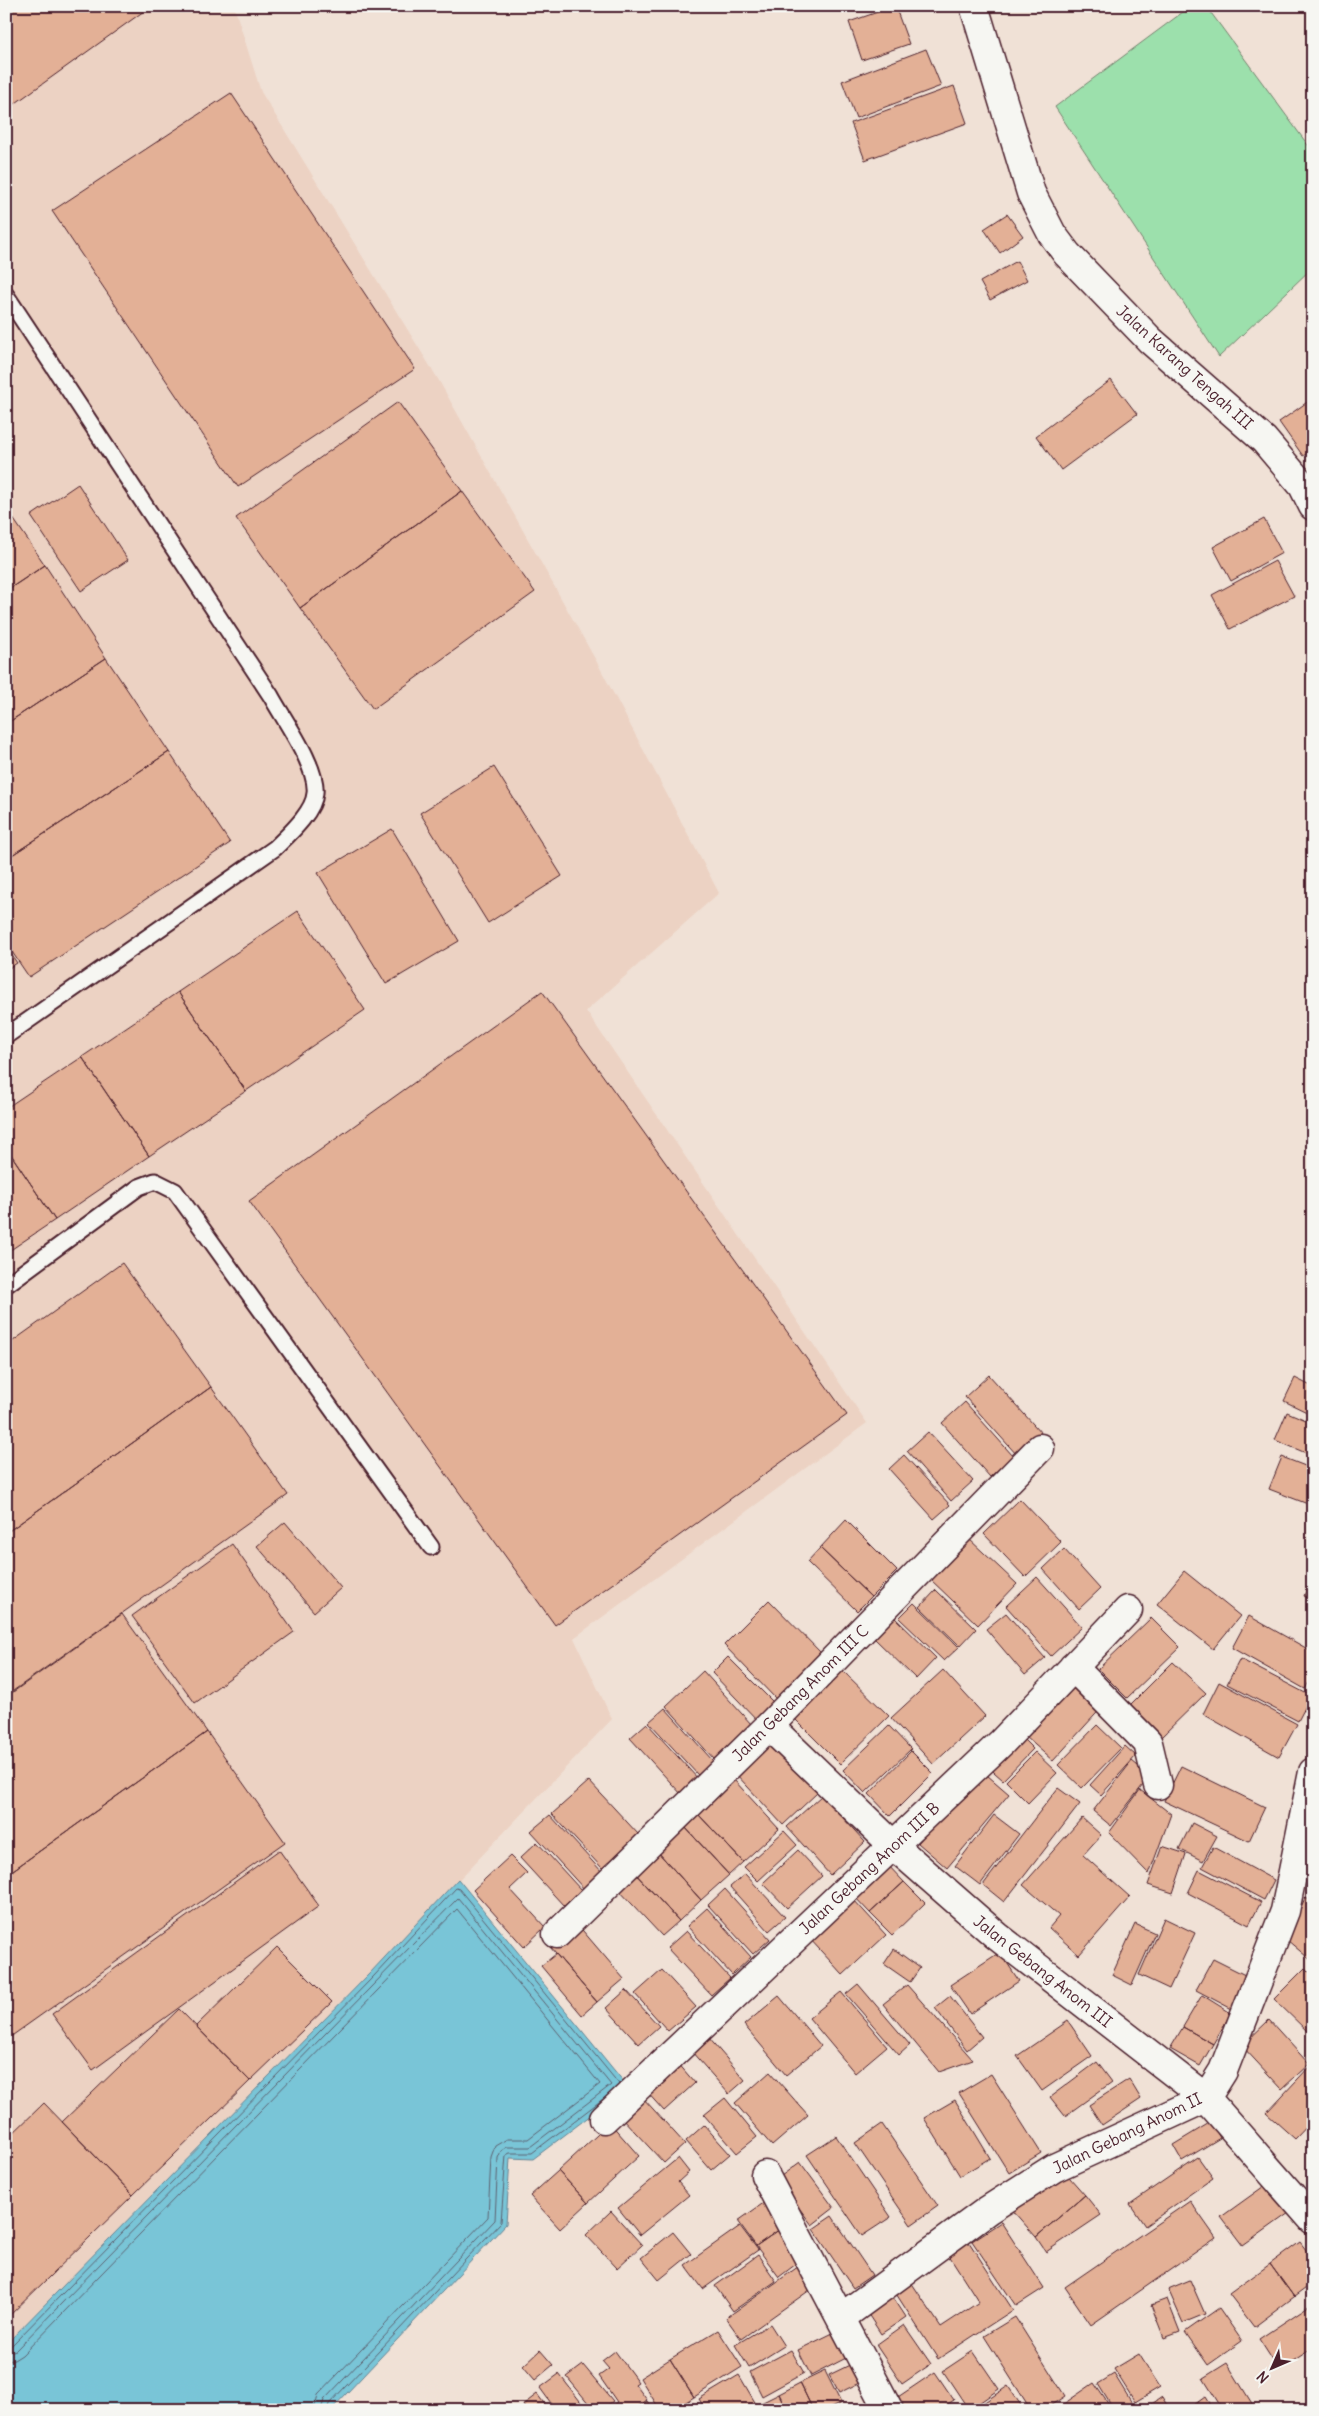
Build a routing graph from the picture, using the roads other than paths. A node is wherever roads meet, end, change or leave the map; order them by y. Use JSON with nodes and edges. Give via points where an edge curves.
{"nodes":[{"id":1,"x":974,"y":6,"type":"edge"},
{"id":2,"x":6,"y":295,"type":"edge"},
{"id":3,"x":1313,"y":506,"type":"edge"},
{"id":4,"x":6,"y":1036,"type":"edge"},
{"id":5,"x":6,"y":1285,"type":"edge"},
{"id":6,"x":1040,"y":1448,"type":"dead end"},
{"id":7,"x":431,"y":1546,"type":"dead end"},
{"id":8,"x":1128,"y":1610,"type":"dead end"},
{"id":9,"x":1073,"y":1667,"type":"junction"},
{"id":10,"x":769,"y":1726,"type":"junction"},
{"id":11,"x":1313,"y":1772,"type":"edge"},
{"id":12,"x":1158,"y":1785,"type":"dead end"},
{"id":13,"x":893,"y":1845,"type":"junction"},
{"id":14,"x":556,"y":1934,"type":"dead end"},
{"id":15,"x":1206,"y":2098,"type":"junction"},
{"id":16,"x":604,"y":2119,"type":"dead end"},
{"id":17,"x":764,"y":2175,"type":"dead end"},
{"id":18,"x":1313,"y":2220,"type":"edge"},
{"id":19,"x":842,"y":2318,"type":"junction"},
{"id":20,"x":883,"y":2407,"type":"edge"}],
"edges":[{"from":1,"to":3,"type":"street","name":"Jalan Karang Tengah III","via":[[1031,193],[1052,234],[1066,254],[1150,340],[1264,440],[1303,486]]},
{"from":2,"to":4,"type":"lane","via":[[271,696],[309,763],[316,794],[303,820],[276,848]]},
{"from":5,"to":7,"type":"lane","via":[[139,1187],[156,1181],[175,1190]]},
{"from":6,"to":10,"type":"street","name":"Jalan Gebang Anom III C"},
{"from":8,"to":9,"type":"street","name":"Jalan Gebang Anom III B"},
{"from":9,"to":12,"type":"street","via":[[1148,1742]]},
{"from":9,"to":13,"type":"street","name":"Jalan Gebang Anom III B","via":[[1002,1742]]},
{"from":10,"to":13,"type":"street","name":"Jalan Gebang Anom III"},
{"from":10,"to":14,"type":"street","name":"Jalan Gebang Anom III C"},
{"from":11,"to":15,"type":"street","name":"Jalan Gebang Anom II","via":[[1286,1911],[1223,2070]]},
{"from":13,"to":15,"type":"street","name":"Jalan Gebang Anom III","via":[[996,1936]]},
{"from":13,"to":16,"type":"street","name":"Jalan Gebang Anom III B"},
{"from":15,"to":18,"type":"street","name":"Jalan Gebang Anom III"},
{"from":15,"to":19,"type":"street","name":"Jalan Gebang Anom II","via":[[1054,2168],[988,2210]]},
{"from":17,"to":19,"type":"street"},
{"from":19,"to":20,"type":"street"}]}
